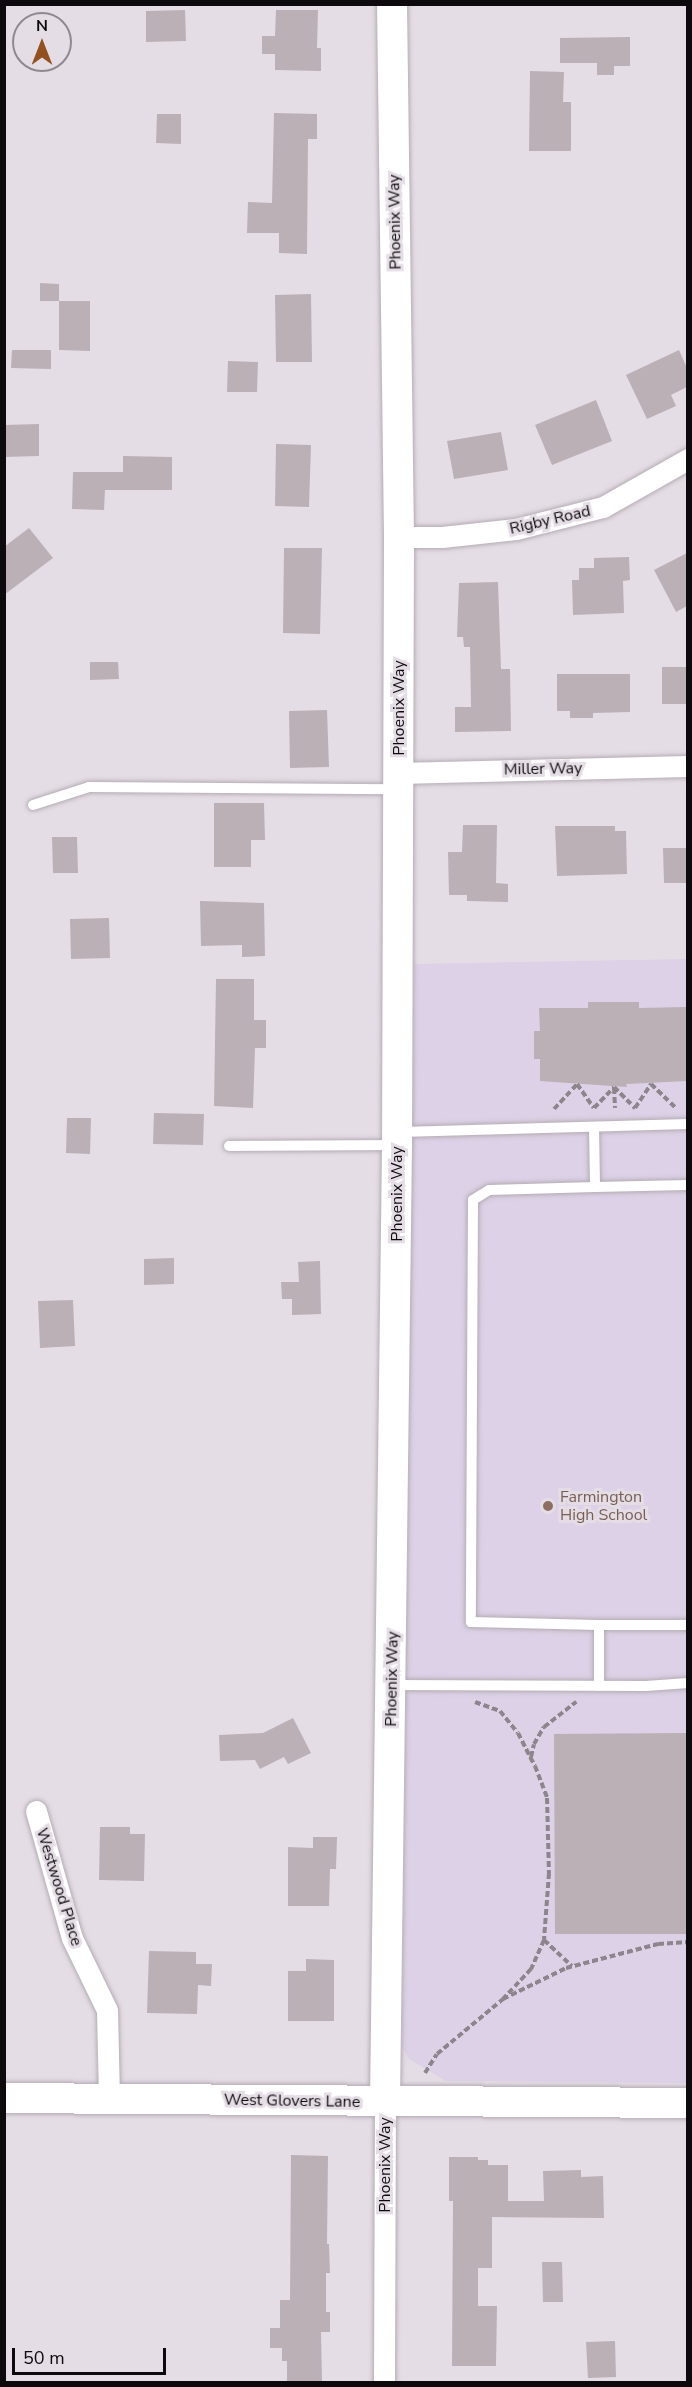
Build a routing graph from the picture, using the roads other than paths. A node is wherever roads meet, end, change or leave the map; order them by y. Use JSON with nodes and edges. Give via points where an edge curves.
{"nodes":[{"id":1,"x":392,"y":4,"type":"edge"},
{"id":2,"x":687,"y":459,"type":"edge"},
{"id":3,"x":399,"y":537,"type":"junction"},
{"id":4,"x":687,"y":766,"type":"edge"},
{"id":5,"x":398,"y":781,"type":"junction"},
{"id":6,"x":33,"y":805,"type":"dead end"},
{"id":7,"x":687,"y":1124,"type":"edge"},
{"id":8,"x":594,"y":1126,"type":"junction"},
{"id":9,"x":397,"y":1138,"type":"junction"},
{"id":10,"x":229,"y":1146,"type":"dead end"},
{"id":11,"x":687,"y":1185,"type":"edge"},
{"id":12,"x":595,"y":1187,"type":"junction"},
{"id":13,"x":599,"y":1625,"type":"junction"},
{"id":14,"x":687,"y":1625,"type":"edge"},
{"id":15,"x":687,"y":1683,"type":"edge"},
{"id":16,"x":392,"y":1685,"type":"junction"},
{"id":17,"x":599,"y":1686,"type":"junction"},
{"id":18,"x":36,"y":1811,"type":"dead end"},
{"id":19,"x":4,"y":2098,"type":"edge"},
{"id":20,"x":109,"y":2100,"type":"junction"},
{"id":21,"x":385,"y":2102,"type":"junction"},
{"id":22,"x":687,"y":2103,"type":"edge"},
{"id":23,"x":384,"y":2382,"type":"edge"}],
"edges":[{"from":1,"to":3,"type":"street","name":"Phoenix Way"},
{"from":2,"to":3,"type":"street","name":"Rigby Road","via":[[603,507],[516,529]]},
{"from":3,"to":5,"type":"street","name":"Phoenix Way"},
{"from":4,"to":5,"type":"street","name":"Miller Way"},
{"from":5,"to":6,"type":"lane","via":[[89,787]]},
{"from":5,"to":9,"type":"street","name":"Phoenix Way"},
{"from":7,"to":8,"type":"lane"},
{"from":8,"to":9,"type":"lane"},
{"from":8,"to":12,"type":"lane"},
{"from":9,"to":10,"type":"lane"},
{"from":9,"to":16,"type":"street","name":"Phoenix Way"},
{"from":11,"to":12,"type":"lane"},
{"from":12,"to":13,"type":"lane","via":[[489,1190],[473,1200],[471,1622]]},
{"from":13,"to":14,"type":"lane"},
{"from":13,"to":17,"type":"lane"},
{"from":15,"to":17,"type":"lane"},
{"from":16,"to":17,"type":"lane"},
{"from":16,"to":21,"type":"street","name":"Phoenix Way"},
{"from":18,"to":20,"type":"street","name":"Westwood Place","via":[[72,1938],[107,2010]]},
{"from":19,"to":20,"type":"street","name":"West Glovers Lane"},
{"from":20,"to":21,"type":"street","name":"West Glovers Lane"},
{"from":21,"to":22,"type":"street","name":"West Glovers Lane"},
{"from":21,"to":23,"type":"street","name":"Phoenix Way"}]}
